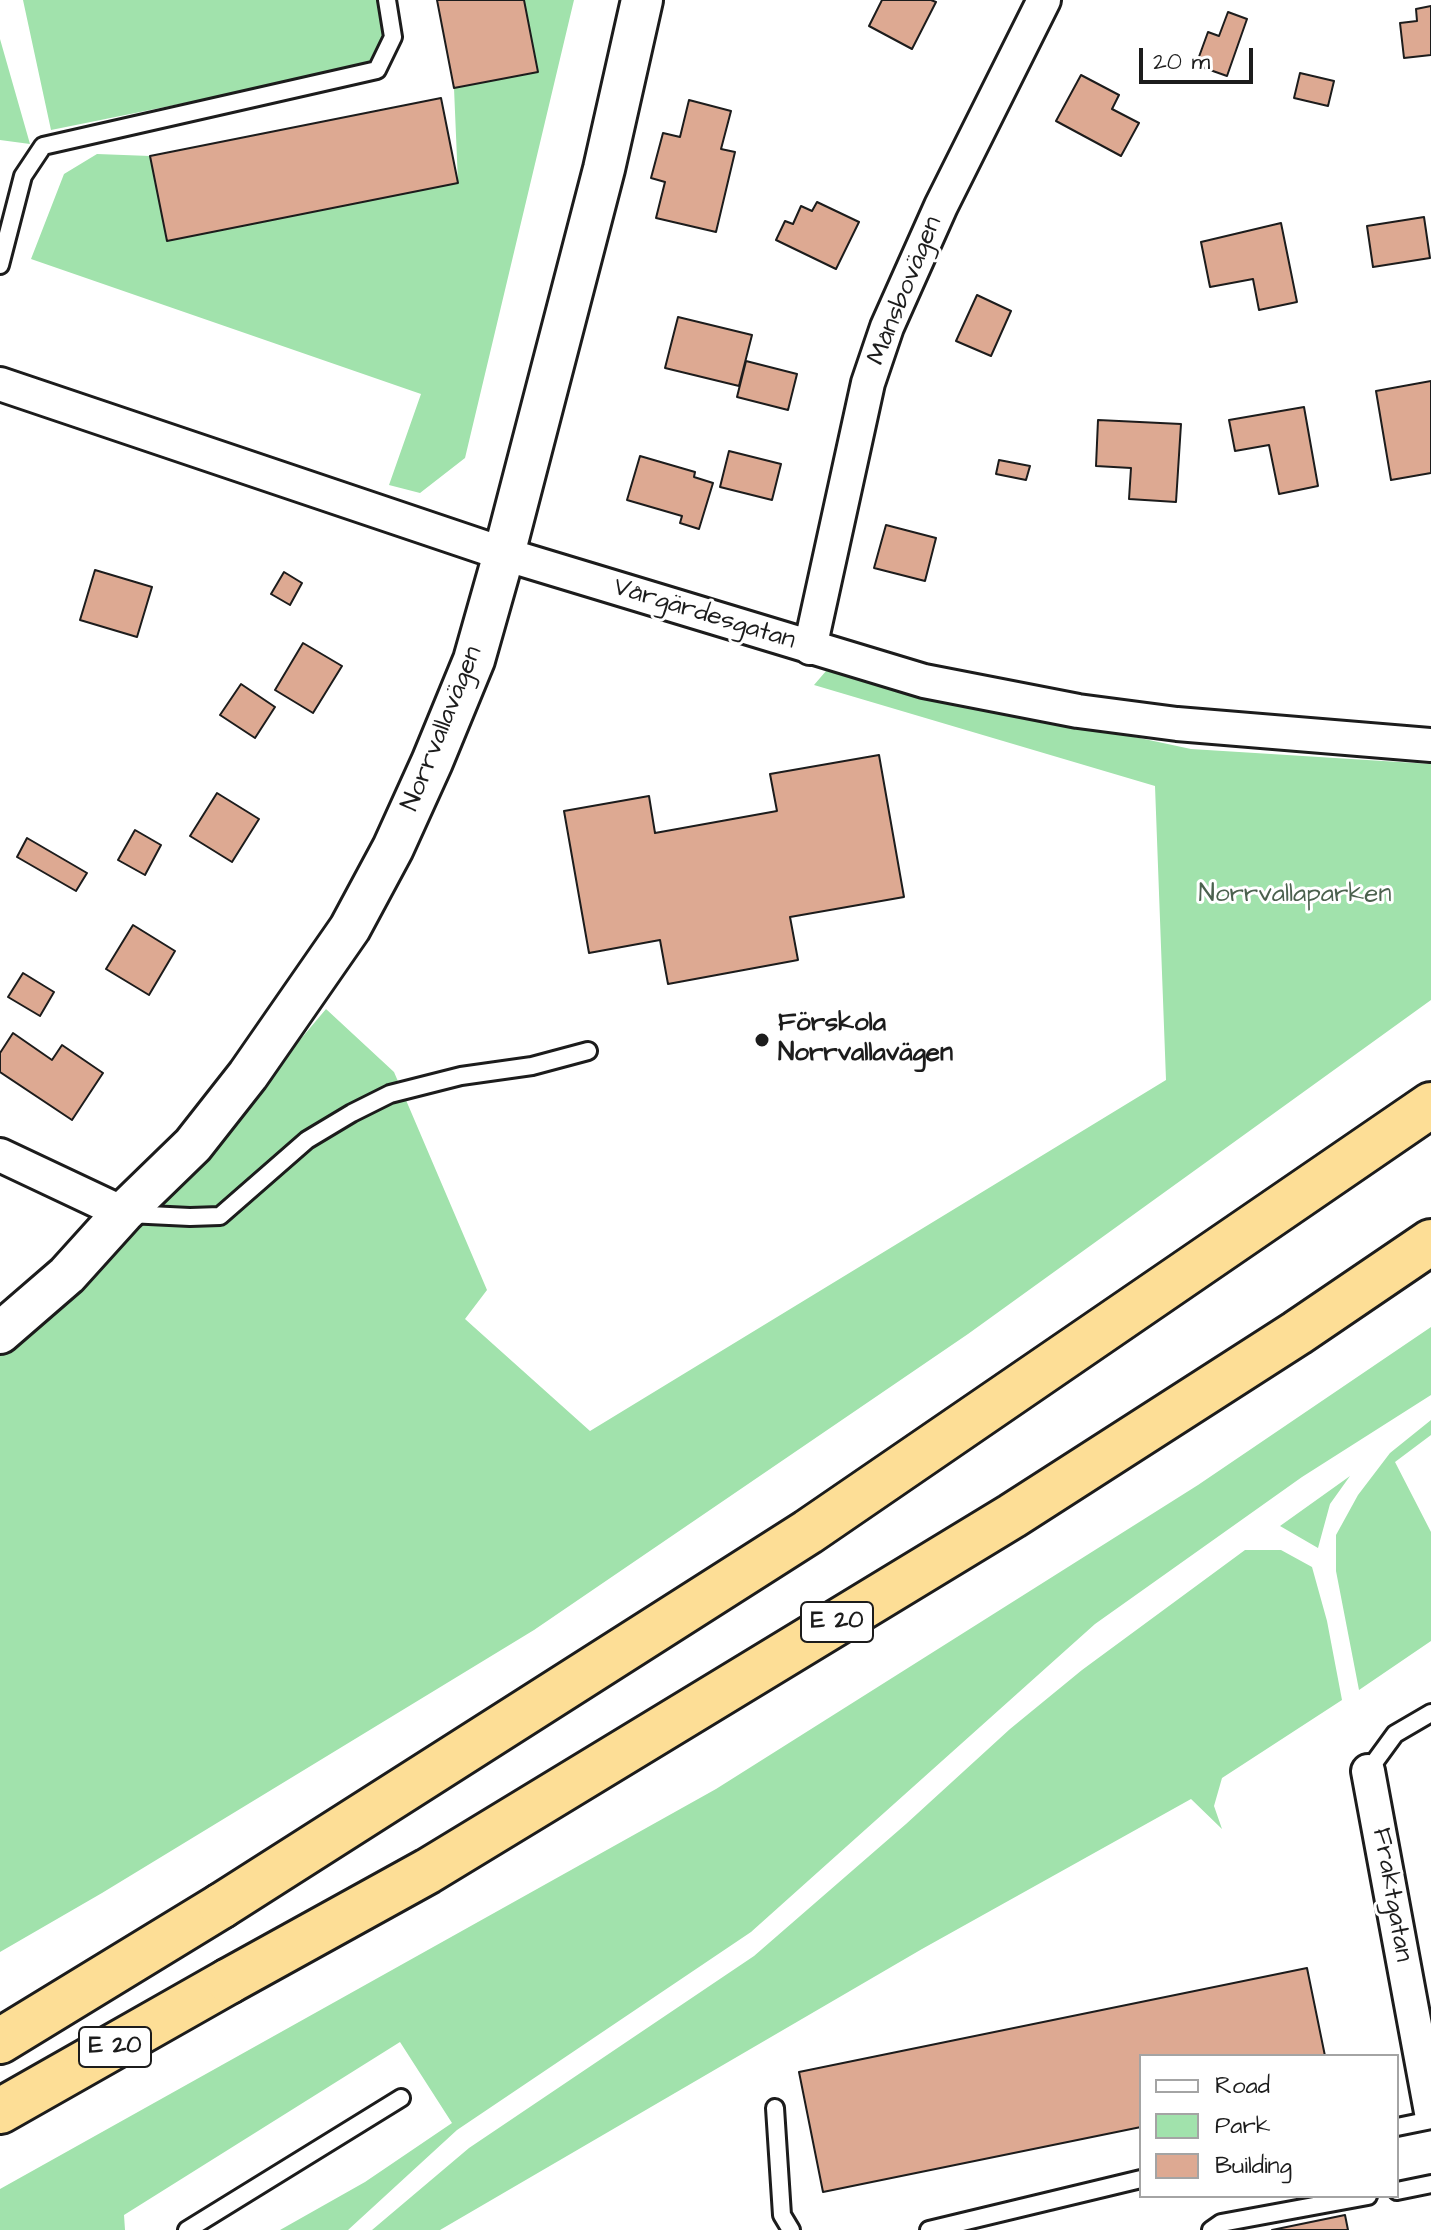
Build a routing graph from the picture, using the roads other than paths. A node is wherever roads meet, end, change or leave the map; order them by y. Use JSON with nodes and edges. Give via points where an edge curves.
{"nodes":[{"id":1,"x":387,"y":0,"type":"edge"},
{"id":2,"x":642,"y":0,"type":"edge"},
{"id":3,"x":1044,"y":0,"type":"edge"},
{"id":4,"x":0,"y":265,"type":"edge"},
{"id":5,"x":0,"y":384,"type":"edge"},
{"id":6,"x":504,"y":554,"type":"junction"},
{"id":7,"x":810,"y":648,"type":"junction"},
{"id":8,"x":1431,"y":745,"type":"edge"},
{"id":9,"x":588,"y":1051,"type":"dead end"},
{"id":10,"x":1431,"y":1105,"type":"edge"},
{"id":11,"x":0,"y":1155,"type":"edge"},
{"id":12,"x":123,"y":1213,"type":"junction"},
{"id":13,"x":1431,"y":1242,"type":"edge"},
{"id":14,"x":0,"y":1333,"type":"edge"},
{"id":15,"x":1431,"y":1713,"type":"edge"},
{"id":16,"x":1368,"y":1771,"type":"joint"},
{"id":17,"x":0,"y":2041,"type":"edge"},
{"id":18,"x":401,"y":2098,"type":"dead end"},
{"id":19,"x":775,"y":2108,"type":"dead end"},
{"id":20,"x":0,"y":2111,"type":"edge"},
{"id":21,"x":1431,"y":2112,"type":"edge"},
{"id":22,"x":1431,"y":2120,"type":"edge"},
{"id":23,"x":1399,"y":2127,"type":"edge"},
{"id":24,"x":1139,"y":2179,"type":"edge"},
{"id":25,"x":1431,"y":2184,"type":"edge"},
{"id":26,"x":1399,"y":2191,"type":"edge"},
{"id":27,"x":1357,"y":2198,"type":"edge"},
{"id":28,"x":187,"y":2230,"type":"edge"},
{"id":29,"x":791,"y":2230,"type":"edge"},
{"id":30,"x":929,"y":2230,"type":"edge"},
{"id":31,"x":1211,"y":2230,"type":"edge"}],
"edges":[{"from":1,"to":4,"type":"lane","via":[[393,37],[377,70],[43,146],[23,176]]},
{"from":2,"to":6,"type":"street","name":"Norrvallavägen"},
{"from":3,"to":7,"type":"street","name":"Månsbovägen","via":[[887,327],[868,383]]},
{"from":5,"to":6,"type":"street","name":"Vårgärdesgatan"},
{"from":6,"to":7,"type":"street","name":"Vårgärdesgatan"},
{"from":6,"to":12,"type":"street","name":"Norrvallavägen","via":[[474,660],[393,848],[350,928],[193,1145]]},
{"from":7,"to":8,"type":"street","name":"Vårgärdesgatan","via":[[924,681],[1078,711]]},
{"from":9,"to":12,"type":"lane","via":[[390,1094],[307,1140],[220,1216]]},
{"from":10,"to":17,"type":"highway","number":"E 20","via":[[808,1532]]},
{"from":11,"to":12,"type":"street"},
{"from":12,"to":14,"type":"street","name":"Norrvallavägen","via":[[67,1275]]},
{"from":13,"to":20,"type":"highway","number":"E 20","via":[[1012,1516],[428,1871]]},
{"from":15,"to":16,"type":"lane","via":[[1395,1734]]},
{"from":16,"to":21,"type":"street","name":"Fraktgatan"},
{"from":18,"to":28,"type":"lane"},
{"from":19,"to":29,"type":"lane","via":[[782,2215]]},
{"from":22,"to":23,"type":"lane"},
{"from":24,"to":30,"type":"lane"},
{"from":25,"to":26,"type":"lane"},
{"from":27,"to":31,"type":"lane","via":[[1221,2223]]}]}
